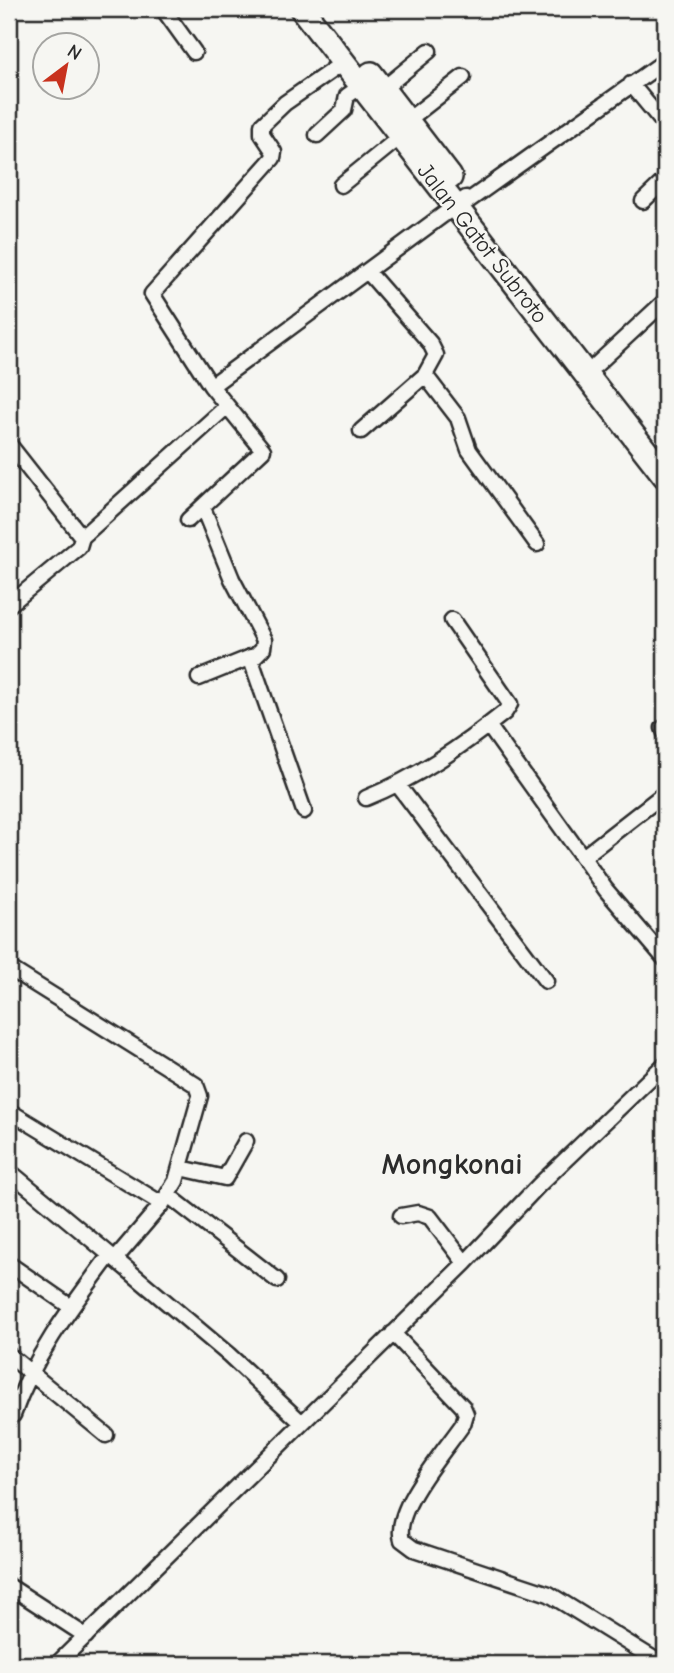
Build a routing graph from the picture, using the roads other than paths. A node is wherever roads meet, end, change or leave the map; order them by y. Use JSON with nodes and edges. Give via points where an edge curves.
{"nodes":[{"id":1,"x":163,"y":9,"type":"edge"},
{"id":2,"x":302,"y":9,"type":"edge"},
{"id":3,"x":318,"y":9,"type":"edge"},
{"id":4,"x":429,"y":51,"type":"dead end"},
{"id":5,"x":194,"y":52,"type":"dead end"},
{"id":6,"x":665,"y":61,"type":"edge"},
{"id":7,"x":344,"y":62,"type":"junction"},
{"id":8,"x":463,"y":76,"type":"dead end"},
{"id":9,"x":631,"y":84,"type":"junction"},
{"id":10,"x":372,"y":87,"type":"junction"},
{"id":11,"x":665,"y":125,"type":"edge"},
{"id":12,"x":404,"y":129,"type":"junction"},
{"id":13,"x":317,"y":135,"type":"dead end"},
{"id":14,"x":665,"y":180,"type":"edge"},
{"id":15,"x":341,"y":185,"type":"dead end"},
{"id":16,"x":643,"y":201,"type":"dead end"},
{"id":17,"x":463,"y":202,"type":"junction"},
{"id":18,"x":368,"y":272,"type":"junction"},
{"id":19,"x":664,"y":302,"type":"edge"},
{"id":20,"x":596,"y":365,"type":"junction"},
{"id":21,"x":425,"y":375,"type":"junction"},
{"id":22,"x":211,"y":386,"type":"junction"},
{"id":23,"x":225,"y":408,"type":"junction"},
{"id":24,"x":361,"y":431,"type":"dead end"},
{"id":25,"x":9,"y":444,"type":"edge"},
{"id":26,"x":665,"y":454,"type":"edge"},
{"id":27,"x":665,"y":476,"type":"edge"},
{"id":28,"x":203,"y":508,"type":"junction"},
{"id":29,"x":188,"y":520,"type":"dead end"},
{"id":30,"x":82,"y":537,"type":"junction"},
{"id":31,"x":537,"y":544,"type":"dead end"},
{"id":32,"x":9,"y":605,"type":"edge"},
{"id":33,"x":452,"y":620,"type":"dead end"},
{"id":34,"x":250,"y":657,"type":"junction"},
{"id":35,"x":199,"y":678,"type":"dead end"},
{"id":36,"x":488,"y":725,"type":"junction"},
{"id":37,"x":398,"y":785,"type":"junction"},
{"id":38,"x":665,"y":793,"type":"edge"},
{"id":39,"x":366,"y":798,"type":"dead end"},
{"id":40,"x":304,"y":811,"type":"dead end"},
{"id":41,"x":583,"y":857,"type":"junction"},
{"id":42,"x":665,"y":959,"type":"edge"},
{"id":43,"x":9,"y":968,"type":"edge"},
{"id":44,"x":546,"y":981,"type":"dead end"},
{"id":45,"x":665,"y":1064,"type":"edge"},
{"id":46,"x":9,"y":1111,"type":"edge"},
{"id":47,"x":246,"y":1141,"type":"dead end"},
{"id":48,"x":181,"y":1168,"type":"junction"},
{"id":49,"x":9,"y":1171,"type":"edge"},
{"id":50,"x":165,"y":1199,"type":"junction"},
{"id":51,"x":401,"y":1216,"type":"dead end"},
{"id":52,"x":112,"y":1257,"type":"junction"},
{"id":53,"x":465,"y":1263,"type":"junction"},
{"id":54,"x":9,"y":1264,"type":"edge"},
{"id":55,"x":277,"y":1280,"type":"dead end"},
{"id":56,"x":71,"y":1307,"type":"junction"},
{"id":57,"x":393,"y":1332,"type":"junction"},
{"id":58,"x":9,"y":1355,"type":"edge"},
{"id":59,"x":30,"y":1370,"type":"junction"},
{"id":60,"x":13,"y":1415,"type":"dead end"},
{"id":61,"x":302,"y":1423,"type":"junction"},
{"id":62,"x":106,"y":1435,"type":"dead end"},
{"id":63,"x":9,"y":1586,"type":"edge"},
{"id":64,"x":86,"y":1636,"type":"junction"},
{"id":65,"x":62,"y":1660,"type":"edge"},
{"id":66,"x":662,"y":1664,"type":"edge"}],
"edges":[{"from":1,"to":5,"type":"street"},
{"from":2,"to":7,"type":"highway","name":"Jalan Gatot Subroto"},
{"from":3,"to":10,"type":"highway","name":"Jalan Gatot Subroto"},
{"from":4,"to":10,"type":"street"},
{"from":6,"to":9,"type":"street"},
{"from":7,"to":10,"type":"highway","name":"Jalan Gatot Subroto"},
{"from":7,"to":22,"type":"street","via":[[267,120],[262,134],[273,148],[273,158],[152,295]]},
{"from":8,"to":12,"type":"street"},
{"from":9,"to":11,"type":"street"},
{"from":9,"to":17,"type":"street"},
{"from":10,"to":12,"type":"highway","name":"Jalan Gatot Subroto"},
{"from":10,"to":13,"type":"street","via":[[347,96],[344,110]]},
{"from":12,"to":15,"type":"street"},
{"from":12,"to":17,"type":"highway","name":"Jalan Gatot Subroto"},
{"from":14,"to":16,"type":"street"},
{"from":17,"to":18,"type":"street"},
{"from":17,"to":20,"type":"highway","name":"Jalan Gatot Subroto"},
{"from":17,"to":27,"type":"highway","name":"Jalan Gatot Subroto"},
{"from":18,"to":21,"type":"street","via":[[434,348],[433,363]]},
{"from":18,"to":22,"type":"street"},
{"from":19,"to":20,"type":"street"},
{"from":20,"to":26,"type":"highway","name":"Jalan Gatot Subroto"},
{"from":21,"to":24,"type":"street"},
{"from":21,"to":31,"type":"street","via":[[458,418],[468,450]]},
{"from":22,"to":23,"type":"street"},
{"from":23,"to":28,"type":"street","via":[[263,450]]},
{"from":23,"to":30,"type":"street"},
{"from":25,"to":30,"type":"street"},
{"from":28,"to":29,"type":"street"},
{"from":28,"to":34,"type":"street","via":[[264,640],[263,648]]},
{"from":30,"to":32,"type":"street","via":[[79,547]]},
{"from":33,"to":36,"type":"street","via":[[508,696],[505,712]]},
{"from":34,"to":35,"type":"street"},
{"from":34,"to":40,"type":"street"},
{"from":36,"to":37,"type":"street"},
{"from":36,"to":41,"type":"street"},
{"from":37,"to":39,"type":"street"},
{"from":37,"to":44,"type":"street"},
{"from":38,"to":41,"type":"street"},
{"from":41,"to":42,"type":"street"},
{"from":43,"to":48,"type":"street","via":[[196,1085],[200,1096]]},
{"from":45,"to":53,"type":"street"},
{"from":46,"to":50,"type":"street"},
{"from":47,"to":48,"type":"street","via":[[225,1178]]},
{"from":48,"to":50,"type":"street"},
{"from":49,"to":52,"type":"street"},
{"from":50,"to":52,"type":"street"},
{"from":50,"to":55,"type":"street"},
{"from":51,"to":53,"type":"street","via":[[418,1213],[430,1217]]},
{"from":52,"to":56,"type":"street"},
{"from":52,"to":61,"type":"street"},
{"from":53,"to":57,"type":"street"},
{"from":54,"to":56,"type":"street"},
{"from":56,"to":59,"type":"street"},
{"from":57,"to":61,"type":"street"},
{"from":57,"to":66,"type":"street","via":[[466,1414],[410,1501],[401,1520],[402,1540],[414,1549],[550,1594]]},
{"from":58,"to":59,"type":"street"},
{"from":59,"to":60,"type":"street"},
{"from":59,"to":62,"type":"street"},
{"from":61,"to":64,"type":"street"},
{"from":63,"to":64,"type":"street"},
{"from":64,"to":65,"type":"street"}]}
